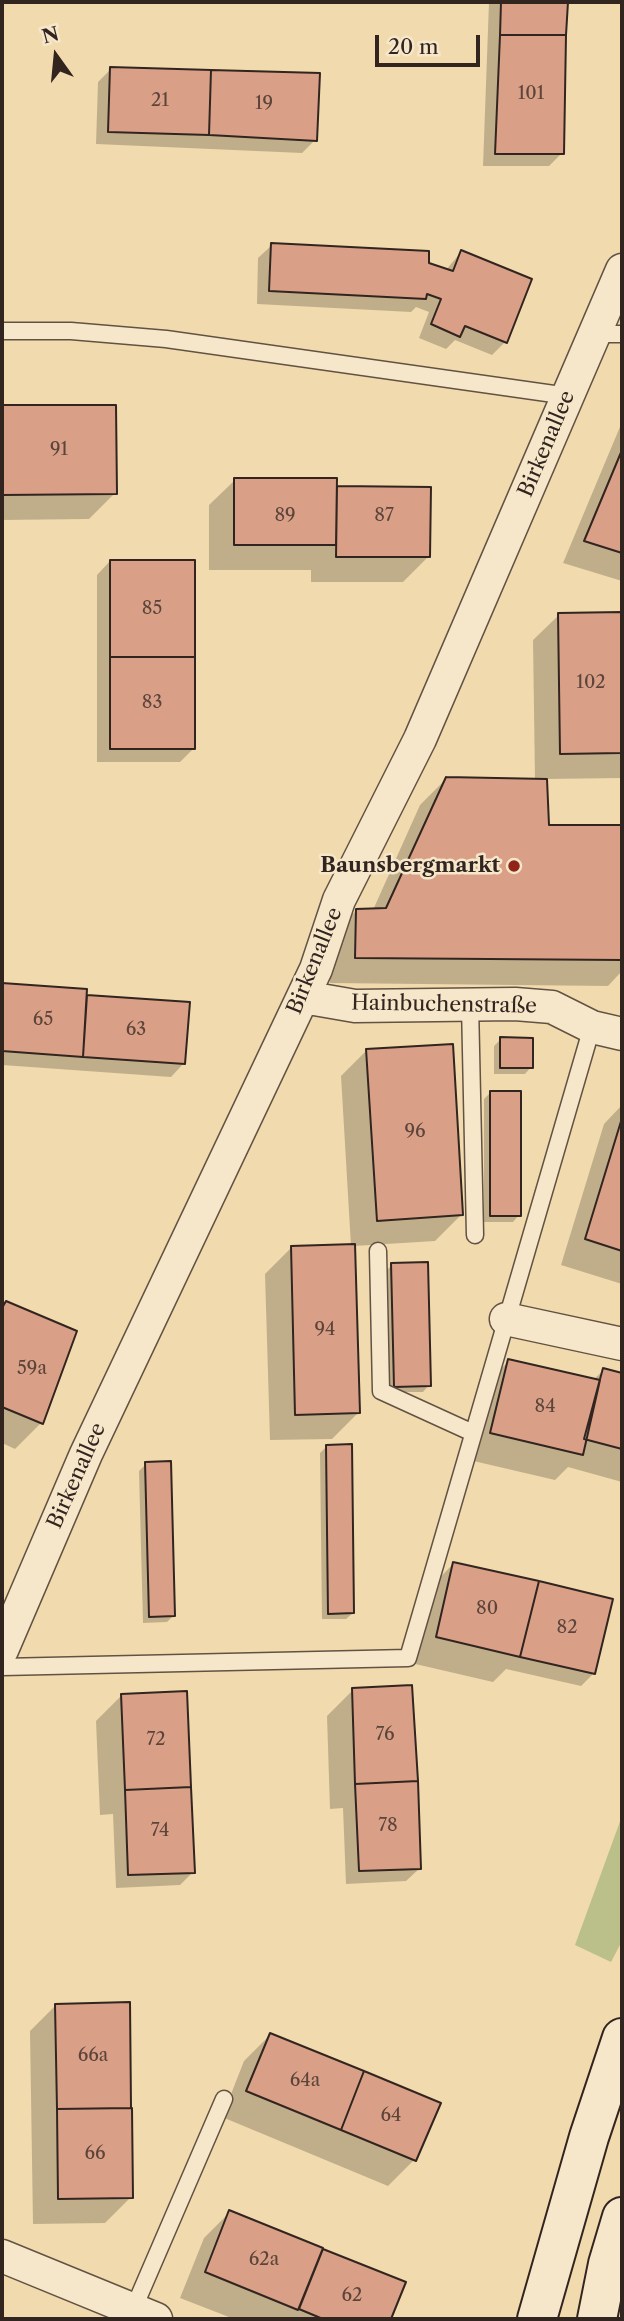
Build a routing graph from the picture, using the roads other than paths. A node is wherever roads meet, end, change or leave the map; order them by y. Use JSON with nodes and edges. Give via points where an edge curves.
{"nodes":[{"id":1,"x":622,"y":270,"type":"edge"},
{"id":2,"x":2,"y":331,"type":"edge"},
{"id":3,"x":609,"y":334,"type":"edge"},
{"id":4,"x":568,"y":396,"type":"junction"},
{"id":5,"x":303,"y":997,"type":"junction"},
{"id":6,"x":470,"y":1004,"type":"junction"},
{"id":7,"x":607,"y":1030,"type":"edge"},
{"id":8,"x":475,"y":1236,"type":"dead end"},
{"id":9,"x":378,"y":1251,"type":"dead end"},
{"id":10,"x":506,"y":1319,"type":"junction"},
{"id":11,"x":622,"y":1344,"type":"edge"},
{"id":12,"x":473,"y":1433,"type":"junction"},
{"id":13,"x":2,"y":1650,"type":"edge"},
{"id":14,"x":2,"y":1667,"type":"edge"},
{"id":15,"x":622,"y":2038,"type":"edge"},
{"id":16,"x":224,"y":2099,"type":"dead end"},
{"id":17,"x":622,"y":2217,"type":"edge"},
{"id":18,"x":2,"y":2256,"type":"edge"},
{"id":19,"x":145,"y":2315,"type":"edge"},
{"id":20,"x":537,"y":2319,"type":"edge"},
{"id":21,"x":597,"y":2319,"type":"edge"}],
"edges":[{"from":1,"to":3,"type":"street","name":"Birkenallee"},
{"from":2,"to":4,"type":"lane","via":[[71,331],[166,340]]},
{"from":3,"to":4,"type":"street","name":"Birkenallee"},
{"from":4,"to":5,"type":"street","name":"Birkenallee","via":[[421,739],[340,900]]},
{"from":5,"to":6,"type":"street","name":"Hainbuchenstraße","via":[[355,1006]]},
{"from":5,"to":13,"type":"street","name":"Birkenallee","via":[[86,1454]]},
{"from":6,"to":7,"type":"street","name":"Hainbuchenstraße","via":[[552,1007]]},
{"from":6,"to":8,"type":"lane"},
{"from":7,"to":10,"type":"lane"},
{"from":9,"to":12,"type":"lane","via":[[381,1391]]},
{"from":10,"to":11,"type":"street"},
{"from":10,"to":12,"type":"lane"},
{"from":12,"to":14,"type":"lane","via":[[408,1658]]},
{"from":15,"to":20,"type":"main road"},
{"from":16,"to":19,"type":"lane"},
{"from":17,"to":21,"type":"main road"},
{"from":18,"to":19,"type":"street"}]}
